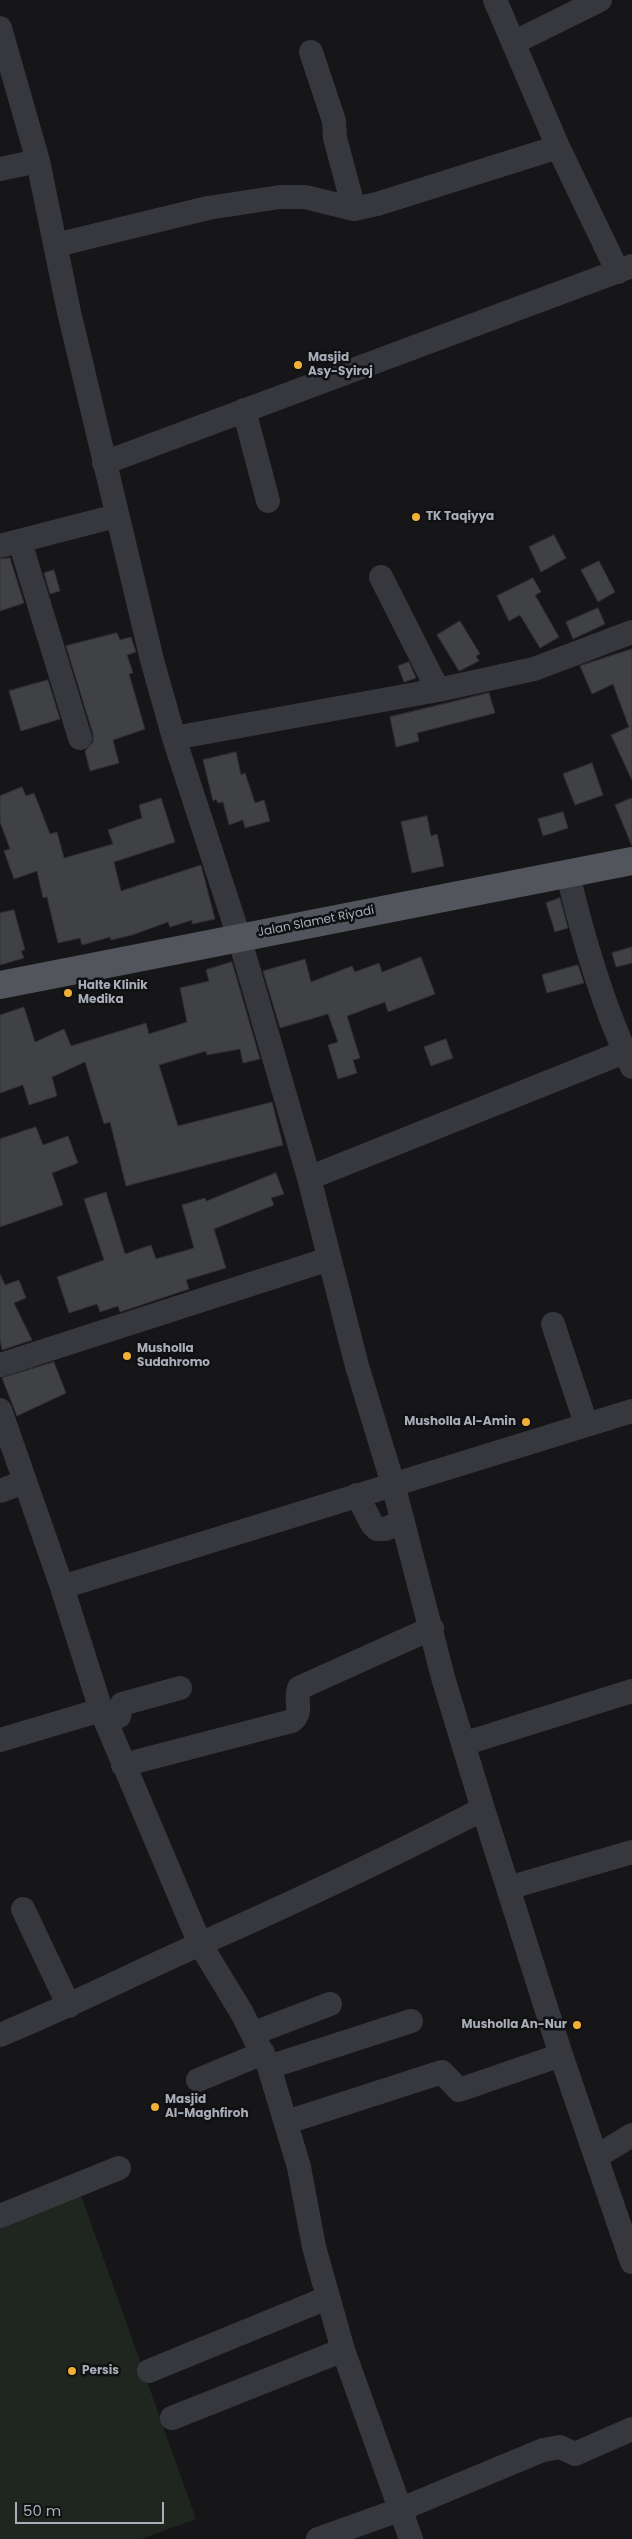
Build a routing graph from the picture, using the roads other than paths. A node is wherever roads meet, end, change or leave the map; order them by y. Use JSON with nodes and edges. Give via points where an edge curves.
{"nodes":[{"id":1,"x":495,"y":0,"type":"edge"},
{"id":2,"x":600,"y":0,"type":"edge"},
{"id":3,"x":0,"y":28,"type":"edge"},
{"id":4,"x":515,"y":42,"type":"junction"},
{"id":5,"x":312,"y":52,"type":"dead end"},
{"id":6,"x":558,"y":147,"type":"junction"},
{"id":7,"x":38,"y":161,"type":"junction"},
{"id":8,"x":0,"y":169,"type":"edge"},
{"id":9,"x":354,"y":209,"type":"junction"},
{"id":10,"x":56,"y":246,"type":"junction"},
{"id":11,"x":625,"y":269,"type":"edge"},
{"id":12,"x":244,"y":410,"type":"junction"},
{"id":13,"x":104,"y":462,"type":"junction"},
{"id":14,"x":268,"y":501,"type":"dead end"},
{"id":15,"x":116,"y":516,"type":"junction"},
{"id":16,"x":10,"y":544,"type":"edge"},
{"id":17,"x":381,"y":577,"type":"dead end"},
{"id":18,"x":632,"y":632,"type":"edge"},
{"id":19,"x":438,"y":690,"type":"junction"},
{"id":20,"x":80,"y":738,"type":"dead end"},
{"id":21,"x":174,"y":738,"type":"junction"},
{"id":22,"x":632,"y":861,"type":"edge"},
{"id":23,"x":568,"y":874,"type":"junction"},
{"id":24,"x":239,"y":937,"type":"junction"},
{"id":25,"x":0,"y":985,"type":"edge"},
{"id":26,"x":628,"y":1059,"type":"edge"},
{"id":27,"x":309,"y":1178,"type":"junction"},
{"id":28,"x":329,"y":1259,"type":"junction"},
{"id":29,"x":553,"y":1324,"type":"dead end"},
{"id":30,"x":0,"y":1364,"type":"edge"},
{"id":31,"x":0,"y":1410,"type":"edge"},
{"id":32,"x":632,"y":1411,"type":"edge"},
{"id":33,"x":586,"y":1424,"type":"junction"},
{"id":34,"x":24,"y":1482,"type":"junction"},
{"id":35,"x":393,"y":1484,"type":"junction"},
{"id":36,"x":0,"y":1491,"type":"edge"},
{"id":37,"x":358,"y":1495,"type":"junction"},
{"id":38,"x":403,"y":1522,"type":"junction"},
{"id":39,"x":62,"y":1587,"type":"junction"},
{"id":40,"x":432,"y":1628,"type":"junction"},
{"id":41,"x":180,"y":1688,"type":"dead end"},
{"id":42,"x":632,"y":1691,"type":"edge"},
{"id":43,"x":103,"y":1716,"type":"junction"},
{"id":44,"x":0,"y":1740,"type":"edge"},
{"id":45,"x":463,"y":1744,"type":"junction"},
{"id":46,"x":123,"y":1766,"type":"junction"},
{"id":47,"x":483,"y":1809,"type":"junction"},
{"id":48,"x":632,"y":1852,"type":"edge"},
{"id":49,"x":508,"y":1888,"type":"junction"},
{"id":50,"x":23,"y":1910,"type":"dead end"},
{"id":51,"x":200,"y":1944,"type":"junction"},
{"id":52,"x":330,"y":2004,"type":"dead end"},
{"id":53,"x":69,"y":2006,"type":"junction"},
{"id":54,"x":411,"y":2021,"type":"dead end"},
{"id":55,"x":0,"y":2035,"type":"edge"},
{"id":56,"x":262,"y":2051,"type":"junction"},
{"id":57,"x":561,"y":2055,"type":"junction"},
{"id":58,"x":198,"y":2080,"type":"dead end"},
{"id":59,"x":287,"y":2122,"type":"junction"},
{"id":60,"x":632,"y":2135,"type":"edge"},
{"id":61,"x":596,"y":2157,"type":"junction"},
{"id":62,"x":119,"y":2168,"type":"dead end"},
{"id":63,"x":0,"y":2216,"type":"edge"},
{"id":64,"x":632,"y":2262,"type":"edge"},
{"id":65,"x":327,"y":2298,"type":"junction"},
{"id":66,"x":343,"y":2350,"type":"junction"},
{"id":67,"x":149,"y":2371,"type":"dead end"},
{"id":68,"x":172,"y":2418,"type":"dead end"},
{"id":69,"x":632,"y":2429,"type":"edge"},
{"id":70,"x":399,"y":2510,"type":"junction"},
{"id":71,"x":318,"y":2539,"type":"edge"},
{"id":72,"x":411,"y":2539,"type":"edge"}],
"edges":[{"from":1,"to":4,"type":"street"},
{"from":2,"to":4,"type":"street"},
{"from":3,"to":7,"type":"street"},
{"from":4,"to":6,"type":"street"},
{"from":5,"to":9,"type":"street","via":[[334,121],[335,138]]},
{"from":6,"to":9,"type":"street","via":[[472,176]]},
{"from":6,"to":11,"type":"street"},
{"from":7,"to":8,"type":"street"},
{"from":7,"to":10,"type":"street"},
{"from":9,"to":10,"type":"street","via":[[305,197],[280,197],[208,208]]},
{"from":10,"to":13,"type":"street"},
{"from":11,"to":12,"type":"street"},
{"from":12,"to":13,"type":"street"},
{"from":12,"to":14,"type":"street"},
{"from":13,"to":15,"type":"street"},
{"from":15,"to":16,"type":"street"},
{"from":15,"to":21,"type":"street"},
{"from":16,"to":20,"type":"street"},
{"from":17,"to":19,"type":"street"},
{"from":18,"to":19,"type":"street","via":[[534,669]]},
{"from":19,"to":21,"type":"street"},
{"from":21,"to":24,"type":"street"},
{"from":22,"to":23,"type":"main road","name":"Jalan Slamet Riyadi"},
{"from":23,"to":24,"type":"main road","name":"Jalan Slamet Riyadi"},
{"from":23,"to":26,"type":"street","via":[[582,929]]},
{"from":24,"to":25,"type":"main road","name":"Jalan Slamet Riyadi"},
{"from":24,"to":27,"type":"street"},
{"from":26,"to":27,"type":"street"},
{"from":27,"to":28,"type":"street"},
{"from":28,"to":30,"type":"street"},
{"from":28,"to":35,"type":"street"},
{"from":29,"to":33,"type":"street"},
{"from":31,"to":34,"type":"street"},
{"from":32,"to":33,"type":"street"},
{"from":33,"to":35,"type":"street"},
{"from":34,"to":36,"type":"street"},
{"from":34,"to":39,"type":"street"},
{"from":35,"to":37,"type":"street"},
{"from":35,"to":38,"type":"street"},
{"from":37,"to":38,"type":"street","via":[[377,1529],[385,1530]]},
{"from":37,"to":39,"type":"street"},
{"from":38,"to":40,"type":"street"},
{"from":39,"to":43,"type":"street"},
{"from":40,"to":45,"type":"street"},
{"from":40,"to":46,"type":"street","via":[[299,1688],[300,1708],[292,1721]]},
{"from":41,"to":43,"type":"street","via":[[122,1704],[119,1716]]},
{"from":42,"to":45,"type":"street"},
{"from":43,"to":44,"type":"street"},
{"from":43,"to":46,"type":"street"},
{"from":45,"to":47,"type":"street"},
{"from":46,"to":51,"type":"street"},
{"from":47,"to":49,"type":"street"},
{"from":47,"to":51,"type":"street","via":[[392,1856]]},
{"from":48,"to":49,"type":"street"},
{"from":49,"to":57,"type":"street"},
{"from":50,"to":53,"type":"street"},
{"from":51,"to":53,"type":"street"},
{"from":51,"to":56,"type":"street"},
{"from":52,"to":56,"type":"street"},
{"from":53,"to":55,"type":"street"},
{"from":54,"to":56,"type":"street"},
{"from":56,"to":58,"type":"street"},
{"from":56,"to":59,"type":"street"},
{"from":57,"to":59,"type":"street","via":[[459,2090],[442,2072]]},
{"from":57,"to":61,"type":"street"},
{"from":59,"to":65,"type":"street"},
{"from":60,"to":61,"type":"street"},
{"from":61,"to":64,"type":"street"},
{"from":62,"to":63,"type":"street"},
{"from":65,"to":66,"type":"street"},
{"from":65,"to":67,"type":"street"},
{"from":66,"to":68,"type":"street"},
{"from":66,"to":70,"type":"street"},
{"from":69,"to":70,"type":"street","via":[[575,2454],[560,2447],[543,2450]]},
{"from":70,"to":71,"type":"street"},
{"from":70,"to":72,"type":"street"}]}
